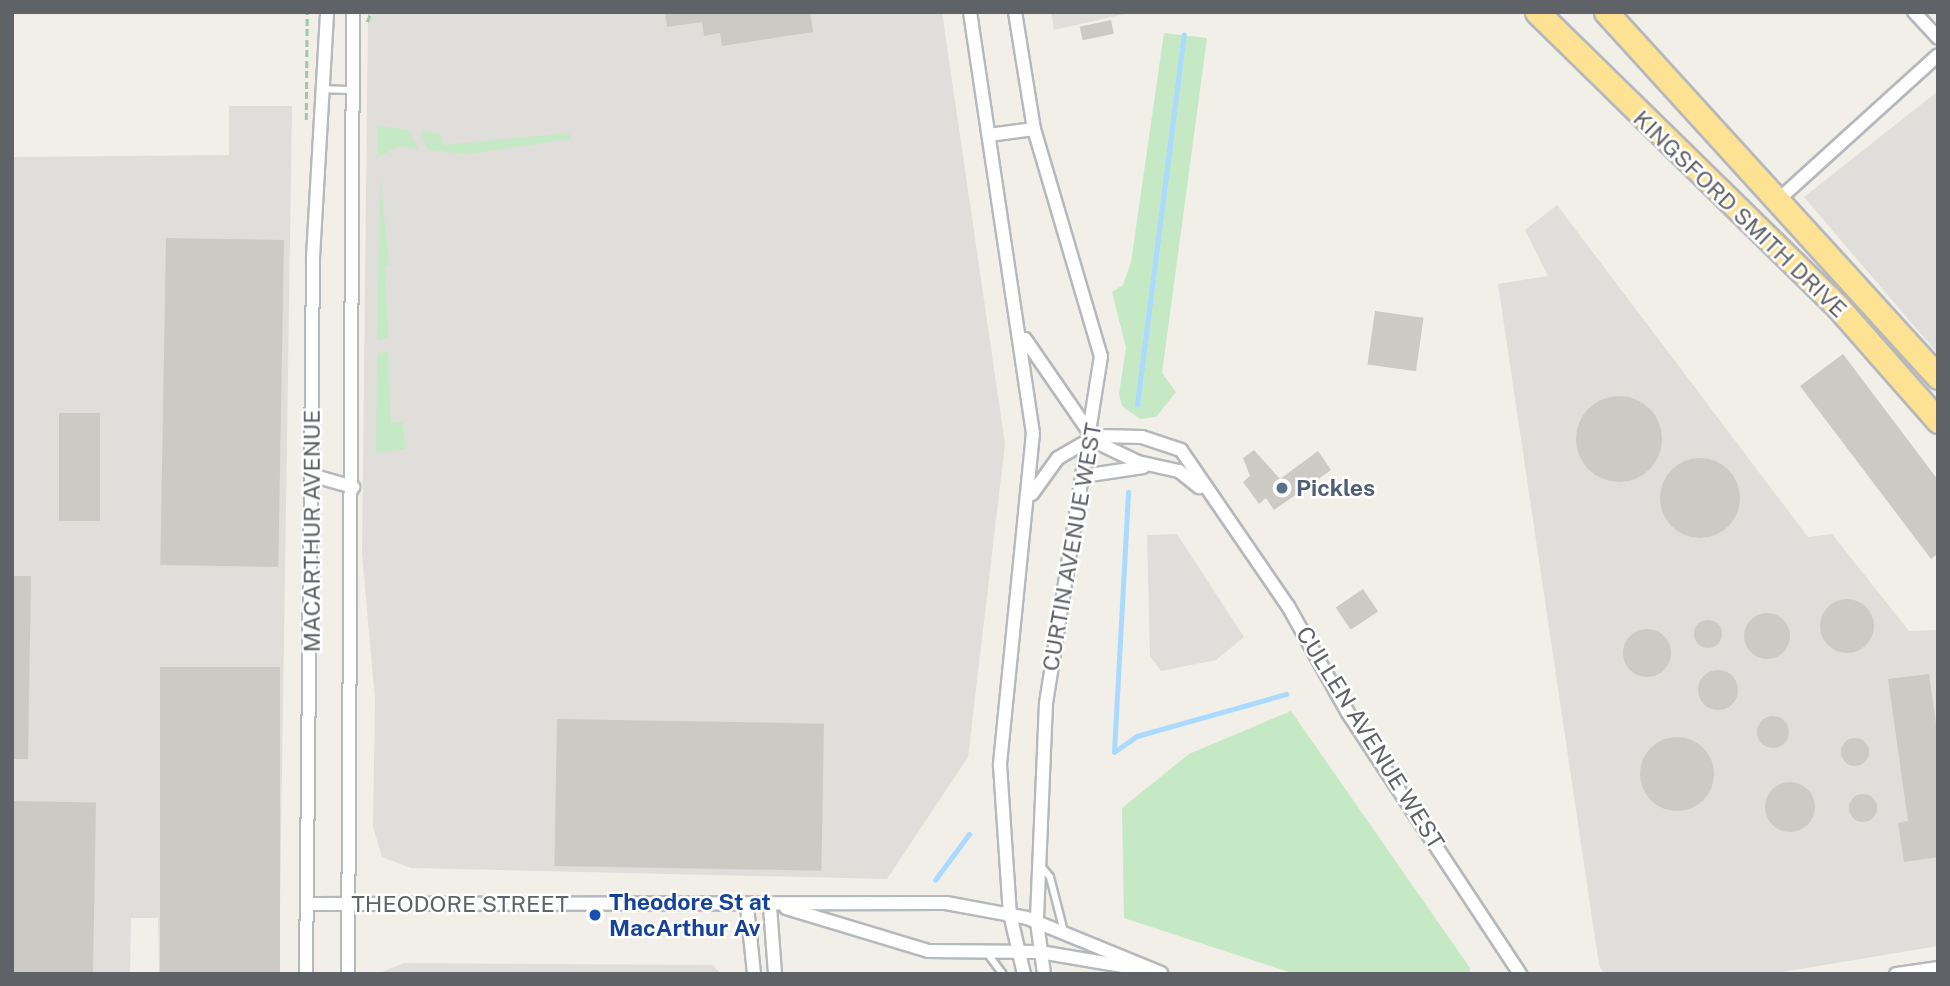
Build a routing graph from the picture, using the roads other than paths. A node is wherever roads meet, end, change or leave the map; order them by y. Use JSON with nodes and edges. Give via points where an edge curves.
{"nodes":[{"id":1,"x":327,"y":12,"type":"edge"},
{"id":2,"x":353,"y":12,"type":"edge"},
{"id":3,"x":970,"y":12,"type":"edge"},
{"id":4,"x":1015,"y":12,"type":"edge"},
{"id":5,"x":1537,"y":12,"type":"edge"},
{"id":6,"x":1606,"y":12,"type":"edge"},
{"id":7,"x":1914,"y":12,"type":"edge"},
{"id":8,"x":1938,"y":38,"type":"edge"},
{"id":9,"x":1938,"y":55,"type":"edge"},
{"id":10,"x":320,"y":89,"type":"junction"},
{"id":11,"x":355,"y":90,"type":"junction"},
{"id":12,"x":1034,"y":129,"type":"junction"},
{"id":13,"x":989,"y":135,"type":"junction"},
{"id":14,"x":1777,"y":201,"type":"junction"},
{"id":15,"x":1019,"y":321,"type":"junction"},
{"id":16,"x":1938,"y":377,"type":"edge"},
{"id":17,"x":1938,"y":421,"type":"edge"},
{"id":18,"x":1091,"y":438,"type":"junction"},
{"id":19,"x":1161,"y":468,"type":"junction"},
{"id":20,"x":311,"y":475,"type":"junction"},
{"id":21,"x":1083,"y":476,"type":"junction"},
{"id":22,"x":353,"y":487,"type":"junction"},
{"id":23,"x":1028,"y":505,"type":"junction"},
{"id":24,"x":1216,"y":506,"type":"junction"},
{"id":25,"x":1041,"y":866,"type":"junction"},
{"id":26,"x":349,"y":903,"type":"junction"},
{"id":27,"x":307,"y":904,"type":"junction"},
{"id":28,"x":747,"y":906,"type":"junction"},
{"id":29,"x":776,"y":907,"type":"junction"},
{"id":30,"x":1010,"y":914,"type":"junction"},
{"id":31,"x":1037,"y":922,"type":"junction"},
{"id":32,"x":1063,"y":932,"type":"junction"},
{"id":33,"x":986,"y":950,"type":"junction"},
{"id":34,"x":1018,"y":952,"type":"junction"},
{"id":35,"x":1041,"y":952,"type":"junction"},
{"id":36,"x":1938,"y":968,"type":"edge"},
{"id":37,"x":1163,"y":973,"type":"edge"},
{"id":38,"x":306,"y":974,"type":"edge"},
{"id":39,"x":348,"y":974,"type":"edge"},
{"id":40,"x":754,"y":974,"type":"edge"},
{"id":41,"x":775,"y":974,"type":"edge"},
{"id":42,"x":1003,"y":974,"type":"edge"},
{"id":43,"x":1024,"y":974,"type":"edge"},
{"id":44,"x":1044,"y":974,"type":"edge"},
{"id":45,"x":1520,"y":974,"type":"edge"},
{"id":46,"x":1896,"y":974,"type":"edge"}],
"edges":[{"from":1,"to":10,"type":"street","name":"MACARTHUR AVENUE"},
{"from":2,"to":11,"type":"street","name":"MACARTHUR AVENUE"},
{"from":3,"to":13,"type":"street","name":"CURTIN AVENUE WEST"},
{"from":4,"to":12,"type":"street","name":"CURTIN AVENUE WEST"},
{"from":5,"to":17,"type":"highway","name":"KINGSFORD SMITH DRIVE","via":[[1838,307]]},
{"from":6,"to":14,"type":"highway","name":"KINGSFORD SMITH DRIVE"},
{"from":7,"to":8,"type":"street"},
{"from":9,"to":14,"type":"street"},
{"from":10,"to":11,"type":"lane"},
{"from":10,"to":20,"type":"street","name":"MACARTHUR AVENUE"},
{"from":11,"to":22,"type":"street","name":"MACARTHUR AVENUE"},
{"from":12,"to":13,"type":"street"},
{"from":12,"to":18,"type":"street","name":"CURTIN AVENUE WEST","via":[[1100,346]]},
{"from":13,"to":15,"type":"street","name":"CURTIN AVENUE WEST"},
{"from":14,"to":16,"type":"highway","name":"KINGSFORD SMITH DRIVE"},
{"from":15,"to":18,"type":"street","name":"CULLEN AVENUE WEST","via":[[1033,356]]},
{"from":15,"to":23,"type":"street","name":"CURTIN AVENUE WEST","via":[[1033,433]]},
{"from":18,"to":19,"type":"street","name":"CULLEN AVENUE WEST","via":[[1118,455]]},
{"from":18,"to":21,"type":"street","name":"CURTIN AVENUE WEST"},
{"from":18,"to":23,"type":"street","name":"CULLEN AVENUE WEST","via":[[1054,462]]},
{"from":18,"to":24,"type":"street","name":"CULLEN AVENUE WEST","via":[[1128,435],[1177,447]]},
{"from":19,"to":21,"type":"street"},
{"from":19,"to":24,"type":"street","name":"CULLEN AVENUE WEST","via":[[1185,475]]},
{"from":20,"to":22,"type":"street"},
{"from":20,"to":27,"type":"street","name":"MACARTHUR AVENUE"},
{"from":21,"to":25,"type":"street","name":"CURTIN AVENUE WEST","via":[[1046,702]]},
{"from":22,"to":26,"type":"street","name":"MACARTHUR AVENUE"},
{"from":23,"to":30,"type":"street","name":"CURTIN AVENUE WEST","via":[[1001,737]]},
{"from":24,"to":45,"type":"street","name":"CULLEN AVENUE WEST","via":[[1289,606],[1348,713]]},
{"from":25,"to":31,"type":"street","name":"CURTIN AVENUE WEST"},
{"from":25,"to":32,"type":"lane","via":[[1050,877]]},
{"from":26,"to":27,"type":"street","name":"THEODORE STREET"},
{"from":26,"to":28,"type":"street","name":"THEODORE STREET"},
{"from":26,"to":39,"type":"street","name":"MACARTHUR AVENUE"},
{"from":27,"to":38,"type":"street","name":"MACARTHUR AVENUE"},
{"from":28,"to":29,"type":"street","name":"THEODORE STREET"},
{"from":28,"to":40,"type":"street"},
{"from":29,"to":30,"type":"street","name":"THEODORE STREET","via":[[946,903]]},
{"from":29,"to":33,"type":"street","name":"THEODORE STREET","via":[[925,950]]},
{"from":29,"to":41,"type":"street"},
{"from":30,"to":31,"type":"street","name":"THEODORE STREET"},
{"from":30,"to":34,"type":"street","name":"CURTIN AVENUE WEST"},
{"from":31,"to":32,"type":"street","name":"THEODORE STREET"},
{"from":31,"to":35,"type":"street","name":"CURTIN AVENUE WEST"},
{"from":32,"to":37,"type":"street","name":"THEODORE STREET"},
{"from":33,"to":34,"type":"street","name":"THEODORE STREET"},
{"from":33,"to":42,"type":"lane"},
{"from":34,"to":35,"type":"street","name":"THEODORE STREET"},
{"from":34,"to":43,"type":"street","name":"CURTIN AVENUE WEST"},
{"from":35,"to":37,"type":"street","name":"THEODORE STREET"},
{"from":35,"to":44,"type":"street","name":"CURTIN AVENUE WEST"},
{"from":36,"to":46,"type":"street"}]}
